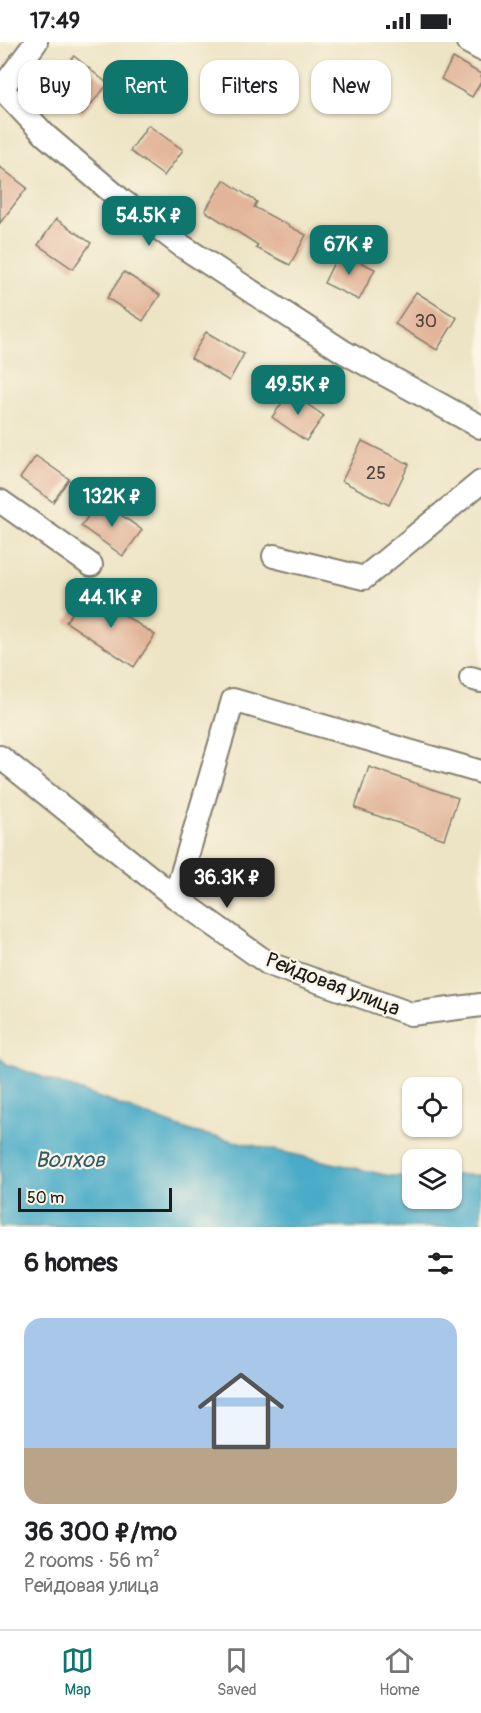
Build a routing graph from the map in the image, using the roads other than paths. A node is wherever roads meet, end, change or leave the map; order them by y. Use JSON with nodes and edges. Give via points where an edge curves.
{"nodes":[{"id":1,"x":36,"y":42,"type":"edge"},
{"id":2,"x":468,"y":42,"type":"edge"},
{"id":3,"x":481,"y":50,"type":"edge"},
{"id":4,"x":0,"y":89,"type":"edge"},
{"id":5,"x":481,"y":427,"type":"edge"},
{"id":6,"x":481,"y":482,"type":"edge"},
{"id":7,"x":0,"y":501,"type":"edge"},
{"id":8,"x":274,"y":556,"type":"dead end"},
{"id":9,"x":90,"y":565,"type":"dead end"},
{"id":10,"x":0,"y":757,"type":"edge"},
{"id":11,"x":481,"y":772,"type":"edge"},
{"id":12,"x":175,"y":897,"type":"junction"},
{"id":13,"x":481,"y":1005,"type":"edge"}],
"edges":[{"from":1,"to":4,"type":"street"},
{"from":2,"to":3,"type":"street"},
{"from":4,"to":5,"type":"street","via":[[45,135],[182,246],[344,352]]},
{"from":6,"to":8,"type":"street","via":[[364,578]]},
{"from":7,"to":9,"type":"street"},
{"from":10,"to":12,"type":"street","name":"Рейдовая улица"},
{"from":11,"to":12,"type":"street","via":[[233,700]]},
{"from":12,"to":13,"type":"street","name":"Рейдовая улица","via":[[269,964],[411,1014]]}]}
